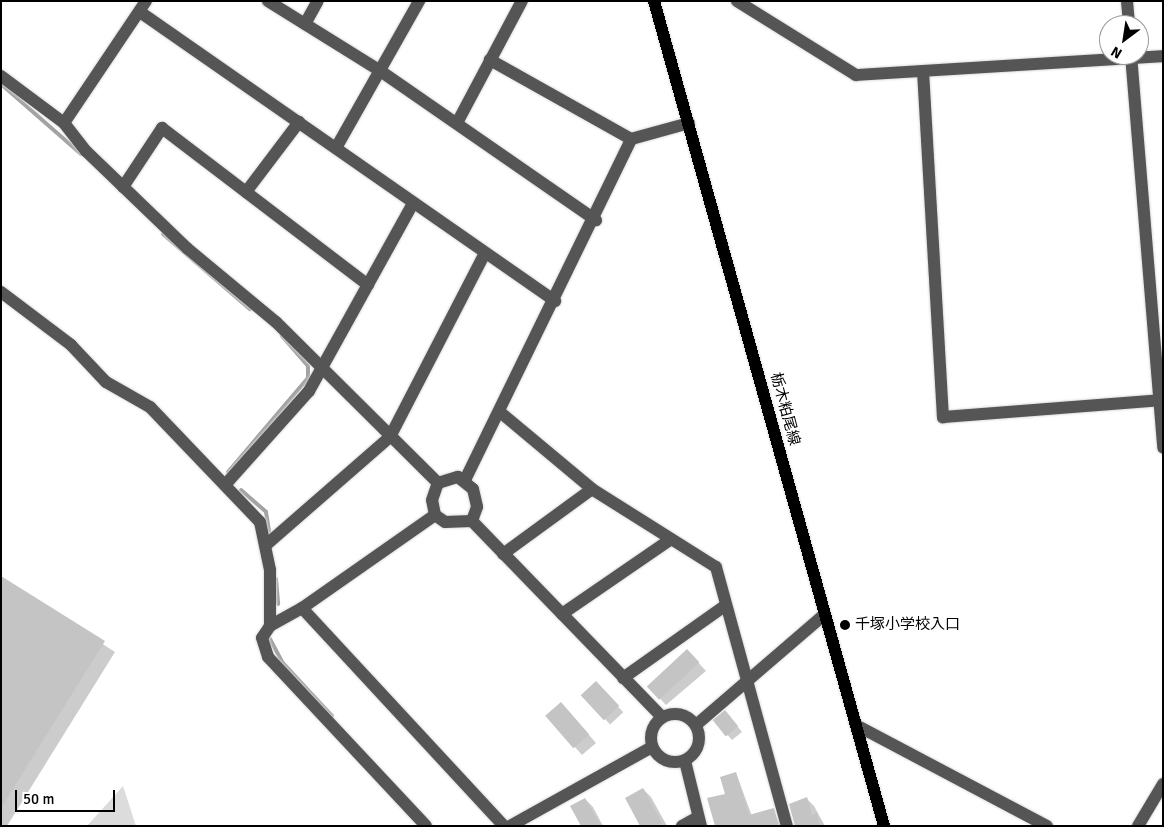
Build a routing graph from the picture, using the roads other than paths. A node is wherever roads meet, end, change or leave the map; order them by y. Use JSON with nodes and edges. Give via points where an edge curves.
{"nodes":[{"id":1,"x":268,"y":1,"type":"edge"},
{"id":2,"x":318,"y":1,"type":"edge"},
{"id":3,"x":419,"y":1,"type":"edge"},
{"id":4,"x":522,"y":1,"type":"edge"},
{"id":5,"x":654,"y":1,"type":"edge"},
{"id":6,"x":737,"y":1,"type":"edge"},
{"id":7,"x":1127,"y":1,"type":"edge"},
{"id":8,"x":143,"y":6,"type":"edge"},
{"id":9,"x":1128,"y":15,"type":"edge"},
{"id":10,"x":305,"y":24,"type":"junction"},
{"id":11,"x":1149,"y":56,"type":"edge"},
{"id":12,"x":1163,"y":56,"type":"edge"},
{"id":13,"x":1099,"y":58,"type":"edge"},
{"id":14,"x":490,"y":60,"type":"junction"},
{"id":15,"x":1132,"y":65,"type":"edge"},
{"id":16,"x":379,"y":70,"type":"junction"},
{"id":17,"x":922,"y":71,"type":"junction"},
{"id":18,"x":1,"y":76,"type":"edge"},
{"id":19,"x":299,"y":122,"type":"junction"},
{"id":20,"x":64,"y":123,"type":"junction"},
{"id":21,"x":457,"y":123,"type":"junction"},
{"id":22,"x":689,"y":123,"type":"junction"},
{"id":23,"x":631,"y":139,"type":"junction"},
{"id":24,"x":336,"y":148,"type":"junction"},
{"id":25,"x":123,"y":187,"type":"junction"},
{"id":26,"x":246,"y":192,"type":"junction"},
{"id":27,"x":414,"y":203,"type":"junction"},
{"id":28,"x":596,"y":220,"type":"junction"},
{"id":29,"x":485,"y":252,"type":"junction"},
{"id":30,"x":368,"y":285,"type":"junction"},
{"id":31,"x":1,"y":292,"type":"edge"},
{"id":32,"x":555,"y":301,"type":"junction"},
{"id":33,"x":321,"y":370,"type":"junction"},
{"id":34,"x":1161,"y":400,"type":"edge"},
{"id":35,"x":500,"y":412,"type":"junction"},
{"id":36,"x":390,"y":437,"type":"junction"},
{"id":37,"x":1163,"y":448,"type":"edge"},
{"id":38,"x":465,"y":480,"type":"junction"},
{"id":39,"x":438,"y":483,"type":"junction"},
{"id":40,"x":225,"y":485,"type":"junction"},
{"id":41,"x":592,"y":489,"type":"junction"},
{"id":42,"x":435,"y":515,"type":"junction"},
{"id":43,"x":472,"y":521,"type":"junction"},
{"id":44,"x":671,"y":539,"type":"junction"},
{"id":45,"x":266,"y":545,"type":"junction"},
{"id":46,"x":503,"y":554,"type":"junction"},
{"id":47,"x":726,"y":605,"type":"junction"},
{"id":48,"x":302,"y":608,"type":"junction"},
{"id":49,"x":562,"y":614,"type":"junction"},
{"id":50,"x":825,"y":614,"type":"junction"},
{"id":51,"x":270,"y":626,"type":"junction"},
{"id":52,"x":624,"y":678,"type":"junction"},
{"id":53,"x":746,"y":681,"type":"junction"},
{"id":54,"x":662,"y":717,"type":"junction"},
{"id":55,"x":696,"y":724,"type":"junction"},
{"id":56,"x":856,"y":725,"type":"junction"},
{"id":57,"x":652,"y":747,"type":"junction"},
{"id":58,"x":685,"y":761,"type":"junction"},
{"id":59,"x":1163,"y":784,"type":"edge"},
{"id":60,"x":699,"y":822,"type":"edge"},
{"id":61,"x":426,"y":826,"type":"edge"},
{"id":62,"x":504,"y":826,"type":"edge"},
{"id":63,"x":510,"y":826,"type":"edge"},
{"id":64,"x":682,"y":826,"type":"edge"},
{"id":65,"x":787,"y":826,"type":"edge"},
{"id":66,"x":884,"y":826,"type":"edge"},
{"id":67,"x":1047,"y":826,"type":"edge"},
{"id":68,"x":1138,"y":826,"type":"edge"}],
"edges":[{"from":1,"to":10,"type":"street"},
{"from":2,"to":10,"type":"street"},
{"from":3,"to":16,"type":"street"},
{"from":4,"to":14,"type":"street"},
{"from":5,"to":22,"type":"main road","name":"栃木粕尾線"},
{"from":6,"to":17,"type":"street","via":[[856,75]]},
{"from":7,"to":9,"type":"street"},
{"from":8,"to":19,"type":"street"},
{"from":8,"to":20,"type":"street"},
{"from":10,"to":16,"type":"street"},
{"from":11,"to":12,"type":"street"},
{"from":13,"to":17,"type":"street"},
{"from":14,"to":21,"type":"street"},
{"from":14,"to":23,"type":"street"},
{"from":15,"to":34,"type":"street"},
{"from":16,"to":21,"type":"street"},
{"from":16,"to":24,"type":"street"},
{"from":17,"to":34,"type":"street","via":[[943,417]]},
{"from":18,"to":20,"type":"street"},
{"from":19,"to":24,"type":"street"},
{"from":19,"to":26,"type":"street"},
{"from":20,"to":25,"type":"street"},
{"from":21,"to":28,"type":"street"},
{"from":22,"to":23,"type":"street"},
{"from":22,"to":50,"type":"main road","name":"栃木粕尾線"},
{"from":23,"to":28,"type":"street"},
{"from":24,"to":27,"type":"street"},
{"from":25,"to":26,"type":"street","via":[[162,128]]},
{"from":25,"to":33,"type":"street","via":[[188,249],[276,322]]},
{"from":26,"to":30,"type":"street"},
{"from":27,"to":29,"type":"street"},
{"from":27,"to":30,"type":"street"},
{"from":28,"to":32,"type":"street"},
{"from":29,"to":32,"type":"street"},
{"from":29,"to":36,"type":"street"},
{"from":30,"to":33,"type":"street"},
{"from":31,"to":40,"type":"street","via":[[71,345],[106,382],[150,407]]},
{"from":32,"to":35,"type":"street"},
{"from":33,"to":36,"type":"street"},
{"from":33,"to":40,"type":"street","via":[[309,391]]},
{"from":34,"to":37,"type":"street"},
{"from":35,"to":38,"type":"street"},
{"from":35,"to":41,"type":"street"},
{"from":36,"to":39,"type":"street"},
{"from":36,"to":45,"type":"street"},
{"from":38,"to":39,"type":"street","via":[[444,478]]},
{"from":38,"to":43,"type":"street","via":[[473,488],[477,506]]},
{"from":39,"to":42,"type":"street","via":[[432,500]]},
{"from":40,"to":45,"type":"street","via":[[260,522]]},
{"from":41,"to":44,"type":"street"},
{"from":41,"to":46,"type":"street"},
{"from":42,"to":43,"type":"street","via":[[445,522]]},
{"from":42,"to":48,"type":"street"},
{"from":43,"to":46,"type":"street"},
{"from":44,"to":47,"type":"street","via":[[716,567]]},
{"from":44,"to":49,"type":"street"},
{"from":45,"to":51,"type":"street"},
{"from":46,"to":49,"type":"street"},
{"from":47,"to":52,"type":"street"},
{"from":47,"to":53,"type":"street"},
{"from":48,"to":51,"type":"street"},
{"from":48,"to":62,"type":"street"},
{"from":49,"to":52,"type":"street"},
{"from":50,"to":53,"type":"street"},
{"from":50,"to":56,"type":"main road","name":"栃木粕尾線"},
{"from":51,"to":61,"type":"street","via":[[262,638],[268,657]]},
{"from":52,"to":54,"type":"street"},
{"from":53,"to":55,"type":"street"},
{"from":53,"to":65,"type":"street"},
{"from":54,"to":55,"type":"street","via":[[680,714]]},
{"from":54,"to":57,"type":"street","via":[[652,731]]},
{"from":55,"to":58,"type":"street","via":[[700,738],[696,752]]},
{"from":56,"to":66,"type":"main road","name":"栃木粕尾線"},
{"from":56,"to":67,"type":"street"},
{"from":57,"to":58,"type":"street","via":[[672,762]]},
{"from":57,"to":63,"type":"street"},
{"from":58,"to":60,"type":"street"},
{"from":59,"to":68,"type":"street"},
{"from":60,"to":64,"type":"street"}]}
